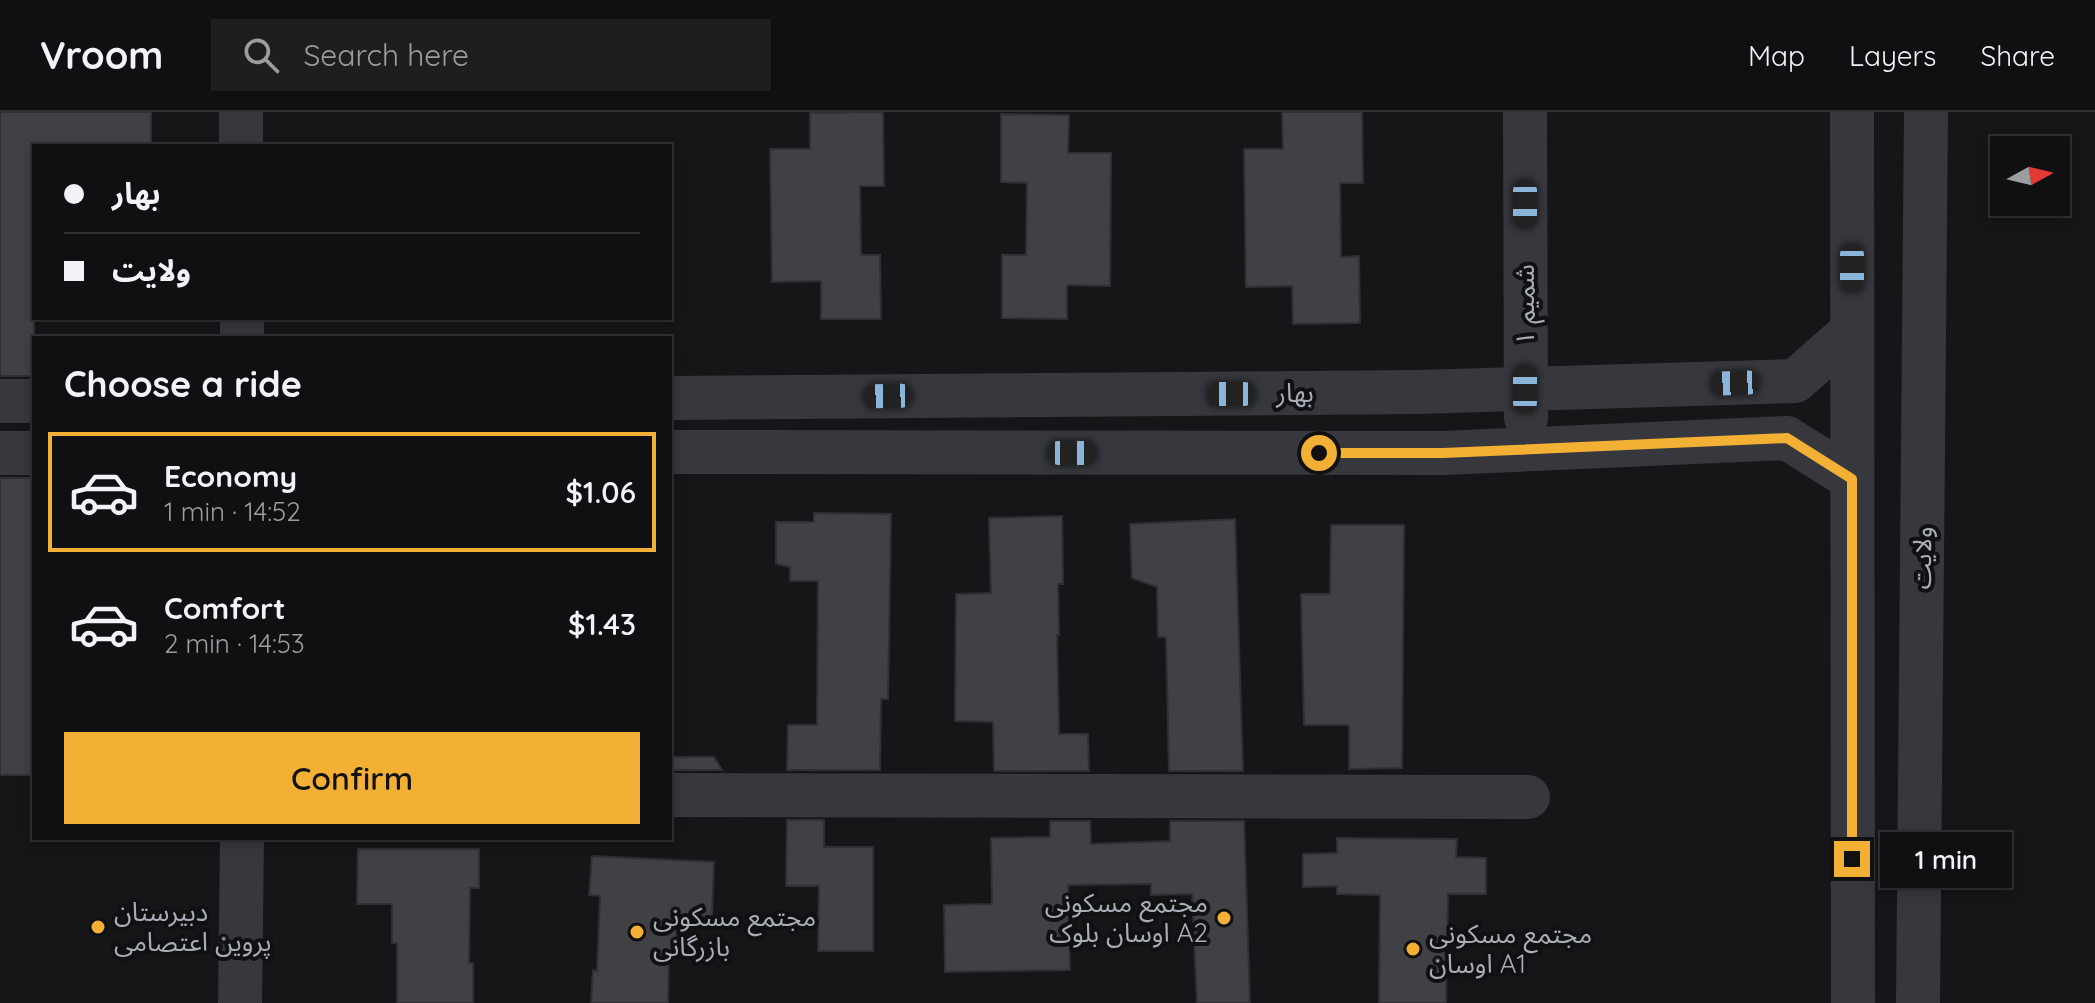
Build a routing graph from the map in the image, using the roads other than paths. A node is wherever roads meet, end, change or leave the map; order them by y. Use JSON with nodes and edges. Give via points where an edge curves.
{"nodes":[{"id":1,"x":241,"y":112,"type":"edge"},
{"id":2,"x":1525,"y":112,"type":"edge"},
{"id":3,"x":1852,"y":112,"type":"edge"},
{"id":4,"x":1926,"y":112,"type":"edge"},
{"id":5,"x":241,"y":144,"type":"edge"},
{"id":6,"x":1852,"y":331,"type":"junction"},
{"id":7,"x":1525,"y":389,"type":"junction"},
{"id":8,"x":672,"y":398,"type":"edge"},
{"id":9,"x":0,"y":401,"type":"edge"},
{"id":10,"x":32,"y":401,"type":"edge"},
{"id":11,"x":1526,"y":450,"type":"junction"},
{"id":12,"x":672,"y":452,"type":"edge"},
{"id":13,"x":0,"y":453,"type":"edge"},
{"id":14,"x":32,"y":453,"type":"edge"},
{"id":15,"x":1852,"y":479,"type":"junction"},
{"id":16,"x":672,"y":795,"type":"edge"},
{"id":17,"x":1528,"y":797,"type":"dead end"},
{"id":18,"x":242,"y":840,"type":"edge"},
{"id":19,"x":240,"y":1003,"type":"edge"},
{"id":20,"x":1853,"y":1003,"type":"edge"},
{"id":21,"x":1918,"y":1003,"type":"edge"}],
"edges":[{"from":1,"to":5,"type":"street"},
{"from":2,"to":7,"type":"street","name":"شمیم ۱"},
{"from":3,"to":6,"type":"street"},
{"from":4,"to":21,"type":"street","name":"ولایت"},
{"from":6,"to":7,"type":"street","name":"بهار","via":[[1795,381]]},
{"from":6,"to":15,"type":"street"},
{"from":7,"to":8,"type":"street","name":"بهار"},
{"from":7,"to":11,"type":"street","name":"شمیم ۱"},
{"from":9,"to":10,"type":"street"},
{"from":11,"to":12,"type":"street"},
{"from":11,"to":15,"type":"street","via":[[1787,438]]},
{"from":13,"to":14,"type":"street"},
{"from":15,"to":20,"type":"street"},
{"from":16,"to":17,"type":"street"},
{"from":18,"to":19,"type":"street"}]}
